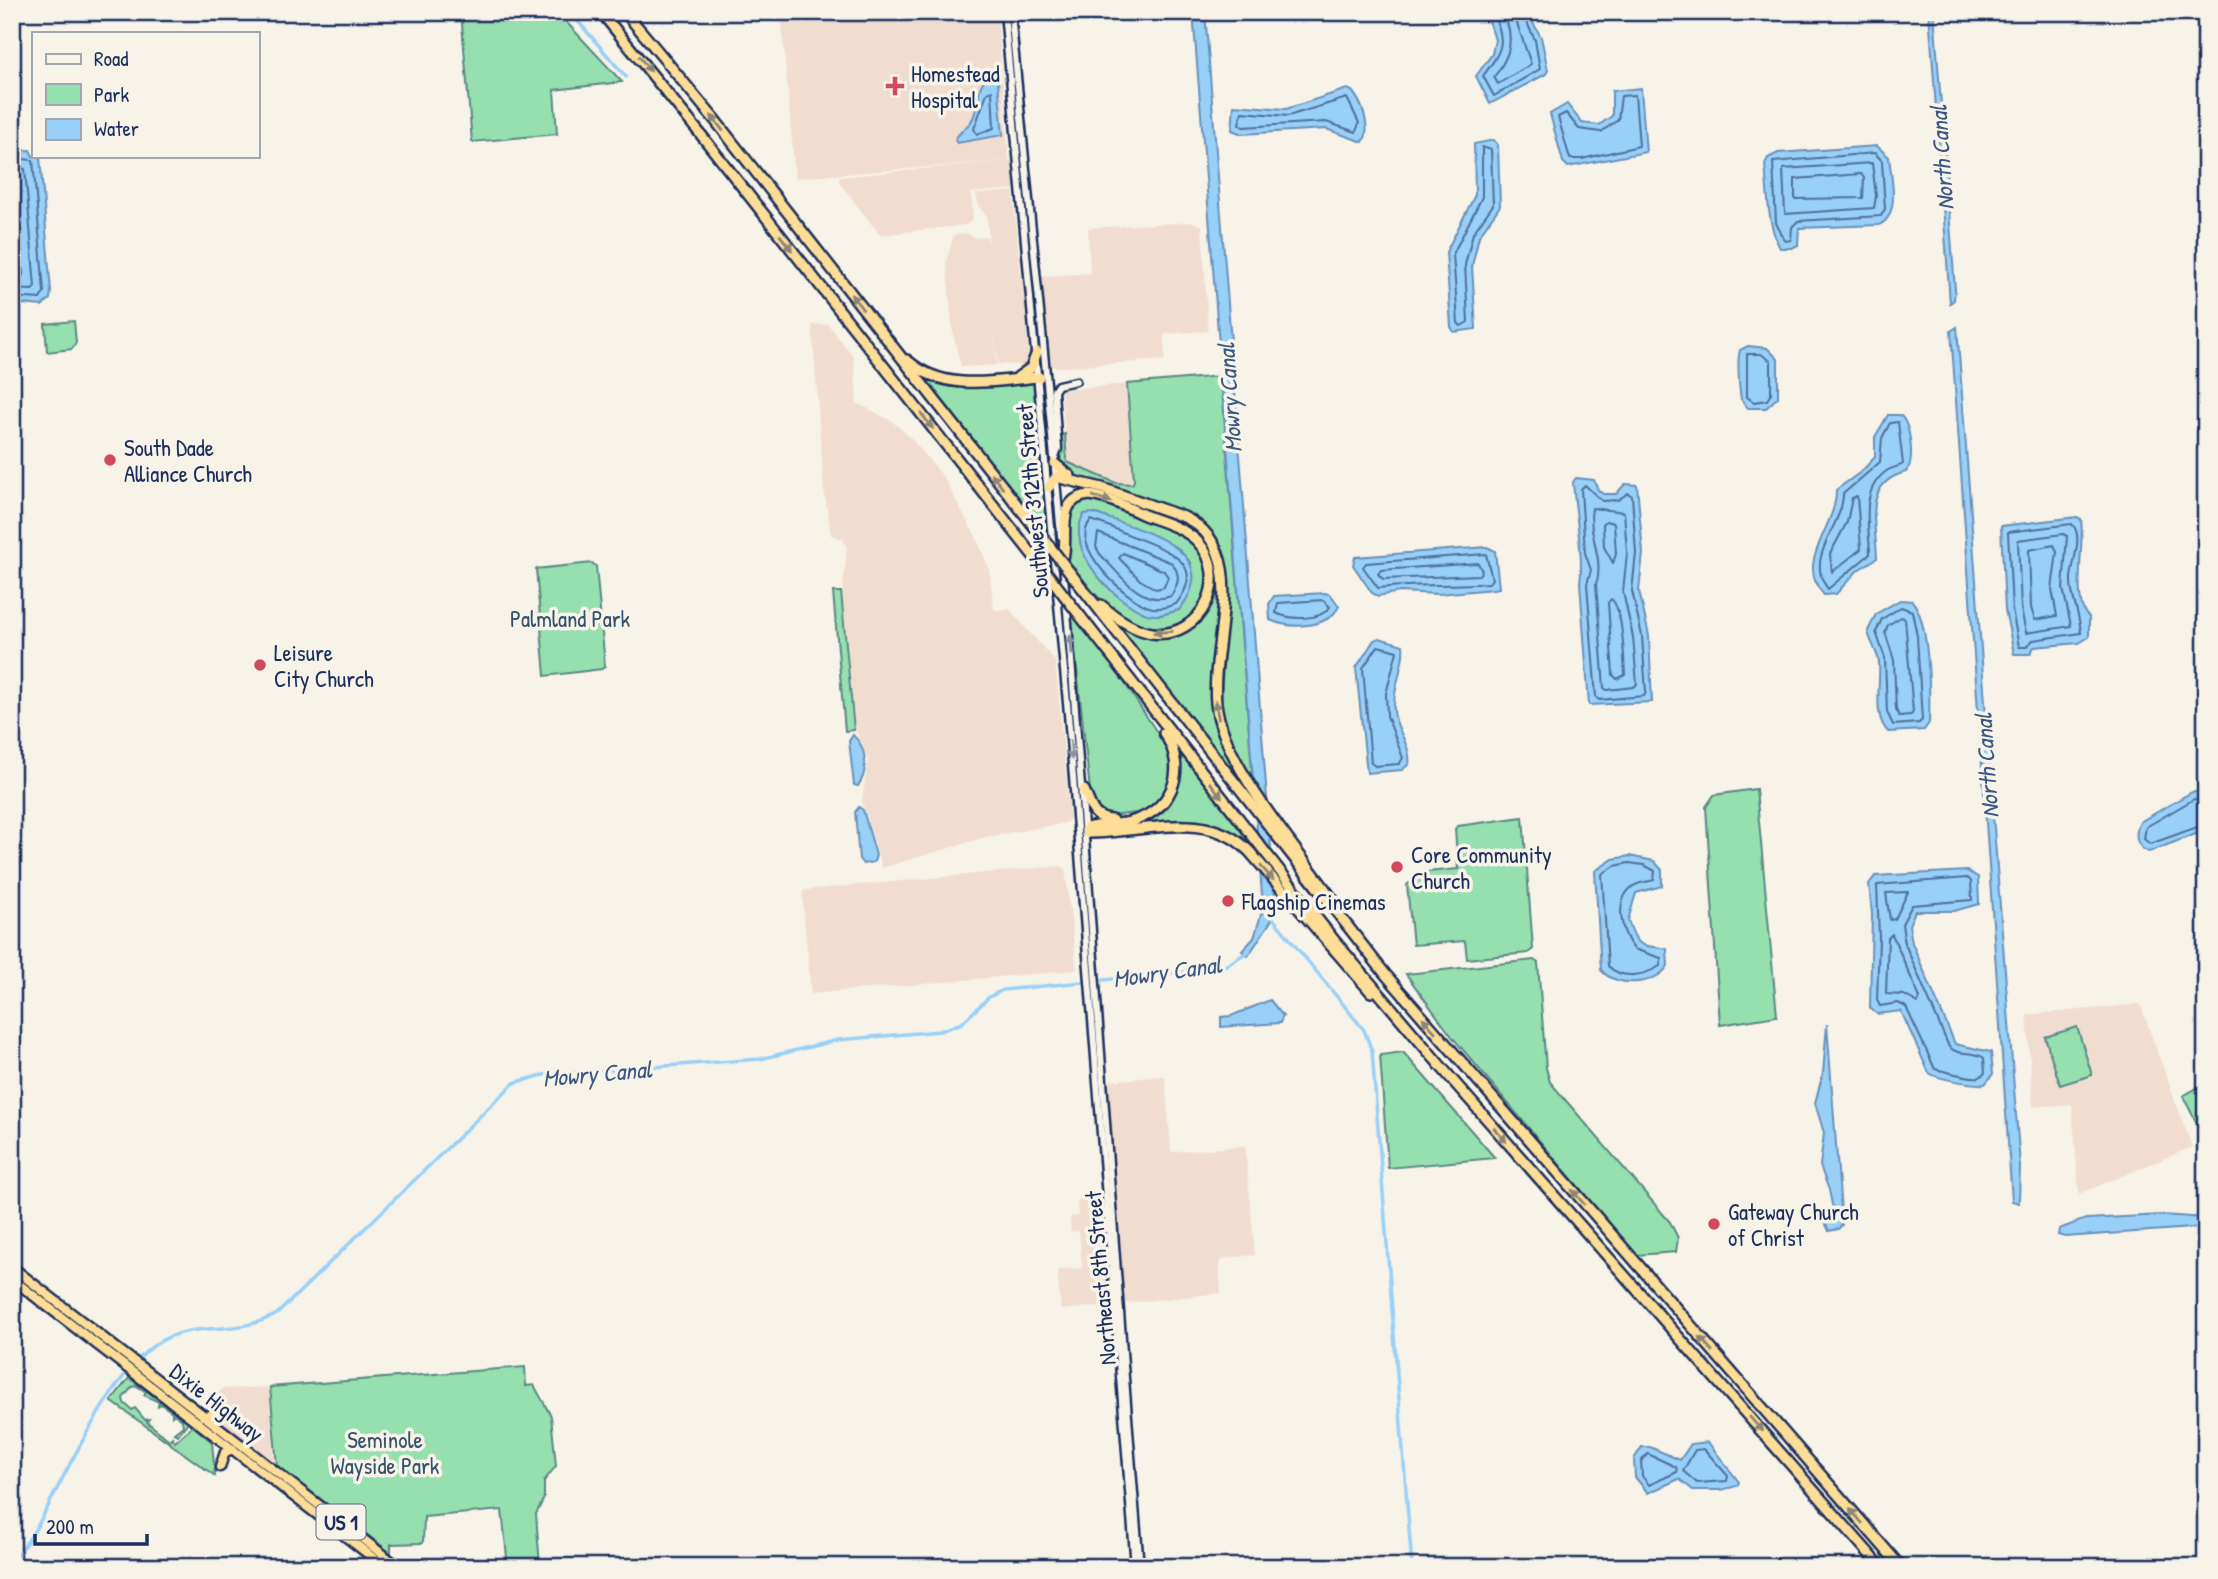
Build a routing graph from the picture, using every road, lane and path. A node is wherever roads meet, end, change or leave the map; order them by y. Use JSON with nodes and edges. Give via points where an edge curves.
{"nodes":[{"id":1,"x":601,"y":12,"type":"edge"},
{"id":2,"x":625,"y":12,"type":"edge"},
{"id":3,"x":1004,"y":12,"type":"edge"},
{"id":4,"x":1011,"y":12,"type":"edge"},
{"id":5,"x":1037,"y":352,"type":"junction"},
{"id":6,"x":897,"y":353,"type":"junction"},
{"id":7,"x":1039,"y":377,"type":"junction"},
{"id":8,"x":1002,"y":380,"type":"junction"},
{"id":9,"x":1076,"y":381,"type":"dead end"},
{"id":10,"x":1055,"y":462,"type":"junction"},
{"id":11,"x":1056,"y":477,"type":"junction"},
{"id":12,"x":1078,"y":481,"type":"junction"},
{"id":13,"x":1049,"y":487,"type":"junction"},
{"id":14,"x":1063,"y":559,"type":"junction"},
{"id":15,"x":1079,"y":584,"type":"junction"},
{"id":16,"x":1128,"y":679,"type":"junction"},
{"id":17,"x":1084,"y":790,"type":"junction"},
{"id":18,"x":1138,"y":819,"type":"junction"},
{"id":19,"x":1084,"y":830,"type":"junction"},
{"id":20,"x":1080,"y":859,"type":"junction"},
{"id":21,"x":1090,"y":874,"type":"junction"},
{"id":22,"x":1090,"y":972,"type":"junction"},
{"id":23,"x":1386,"y":975,"type":"junction"},
{"id":24,"x":1091,"y":988,"type":"joint"},
{"id":25,"x":1455,"y":1083,"type":"junction"},
{"id":26,"x":12,"y":1268,"type":"edge"},
{"id":27,"x":12,"y":1279,"type":"edge"},
{"id":28,"x":59,"y":1310,"type":"junction"},
{"id":29,"x":128,"y":1364,"type":"junction"},
{"id":30,"x":137,"y":1371,"type":"junction"},
{"id":31,"x":155,"y":1390,"type":"junction"},
{"id":32,"x":216,"y":1408,"type":"dead end"},
{"id":33,"x":203,"y":1416,"type":"junction"},
{"id":34,"x":218,"y":1427,"type":"junction"},
{"id":35,"x":219,"y":1439,"type":"junction"},
{"id":36,"x":233,"y":1450,"type":"junction"},
{"id":37,"x":220,"y":1467,"type":"dead end"},
{"id":38,"x":280,"y":1481,"type":"junction"},
{"id":39,"x":1132,"y":1492,"type":"junction"},
{"id":40,"x":372,"y":1551,"type":"junction"},
{"id":41,"x":384,"y":1566,"type":"edge"},
{"id":42,"x":399,"y":1567,"type":"edge"},
{"id":43,"x":1135,"y":1567,"type":"edge"},
{"id":44,"x":1140,"y":1567,"type":"edge"},
{"id":45,"x":1881,"y":1567,"type":"edge"},
{"id":46,"x":1901,"y":1567,"type":"edge"}],
"edges":[{"from":1,"to":16,"type":"highway","one_way":true,"bridge":true},
{"from":6,"to":2,"type":"highway","one_way":true},
{"from":3,"to":5,"type":"main road","name":"Southwest 312th Street"},
{"from":4,"to":10,"type":"main road","name":"Southwest 312th Street"},
{"from":5,"to":7,"type":"main road","name":"Southwest 312th Street"},
{"from":5,"to":8,"type":"highway","via":[[1027,373]]},
{"from":6,"to":8,"type":"highway","via":[[921,371],[944,380]]},
{"from":15,"to":6,"type":"highway","one_way":true,"bridge":true},
{"from":7,"to":8,"type":"highway"},
{"from":7,"to":13,"type":"main road","name":"Southwest 312th Street"},
{"from":9,"to":10,"type":"main road","via":[[1058,385],[1054,391]]},
{"from":10,"to":11,"type":"main road","name":"Southwest 312th Street"},
{"from":10,"to":12,"type":"highway"},
{"from":11,"to":12,"type":"highway"},
{"from":11,"to":13,"type":"highway"},
{"from":11,"to":14,"type":"main road","name":"Southwest 312th Street"},
{"from":23,"to":12,"type":"highway","one_way":true,"via":[[1243,773],[1224,738],[1214,678],[1224,570],[1219,549],[1196,523]]},
{"from":13,"to":19,"type":"main road","name":"Southwest 312th Street","one_way":true},
{"from":14,"to":15,"type":"highway","one_way":true,"via":[[1065,512],[1075,499],[1089,495],[1185,531],[1201,546],[1212,574],[1210,595],[1201,613],[1185,626],[1163,633],[1131,626]]},
{"from":17,"to":14,"type":"main road","name":"Southwest 312th Street","one_way":true},
{"from":15,"to":23,"type":"highway"},
{"from":16,"to":18,"type":"highway","via":[[1169,740],[1177,765],[1169,796],[1155,811]]},
{"from":16,"to":25,"type":"highway","one_way":true},
{"from":17,"to":18,"type":"highway","via":[[1100,818]]},
{"from":17,"to":19,"type":"main road","name":"Southwest 312th Street"},
{"from":18,"to":19,"type":"highway"},
{"from":19,"to":20,"type":"main road","name":"Southwest 312th Street"},
{"from":19,"to":21,"type":"main road","name":"Southwest 312th Street"},
{"from":19,"to":25,"type":"highway","one_way":true,"via":[[1210,827],[1235,837],[1402,1029]]},
{"from":20,"to":21,"type":"main road"},
{"from":20,"to":22,"type":"main road","name":"Southwest 312th Street"},
{"from":21,"to":22,"type":"main road","name":"Southwest 312th Street"},
{"from":22,"to":24,"type":"main road","name":"Southwest 312th Street"},
{"from":46,"to":23,"type":"highway","one_way":true},
{"from":24,"to":39,"type":"main road","name":"Northeast 8th Street"},
{"from":25,"to":45,"type":"highway","one_way":true},
{"from":26,"to":28,"type":"highway","name":"Dixie Highway","number":"US 1"},
{"from":27,"to":28,"type":"highway","via":[[23,1282]]},
{"from":28,"to":29,"type":"highway","name":"Dixie Highway","number":"US 1"},
{"from":28,"to":29,"type":"highway","name":"Dixie Highway","number":"US 1","via":[[105,1340]]},
{"from":29,"to":30,"type":"highway","name":"Dixie Highway","number":"US 1"},
{"from":30,"to":31,"type":"highway","name":"Dixie Highway","number":"US 1"},
{"from":30,"to":33,"type":"highway","name":"Dixie Highway","number":"US 1"},
{"from":31,"to":34,"type":"highway","via":[[166,1393],[208,1426]]},
{"from":31,"to":35,"type":"highway","name":"Dixie Highway","number":"US 1"},
{"from":32,"to":33,"type":"highway"},
{"from":33,"to":34,"type":"highway","name":"Dixie Highway","number":"US 1"},
{"from":34,"to":38,"type":"highway","name":"Dixie Highway","number":"US 1"},
{"from":35,"to":36,"type":"highway","name":"Dixie Highway","number":"US 1"},
{"from":35,"to":38,"type":"highway","via":[[229,1441]]},
{"from":36,"to":37,"type":"highway","via":[[225,1452]]},
{"from":36,"to":38,"type":"highway","name":"Dixie Highway","number":"US 1"},
{"from":38,"to":40,"type":"highway","number":"US 1","via":[[319,1511],[325,1510]]},
{"from":38,"to":40,"type":"highway","name":"Dixie Highway","number":"US 1","via":[[324,1520],[329,1518]]},
{"from":39,"to":43,"type":"main road","name":"Northeast 8th Street"},
{"from":39,"to":44,"type":"main road","name":"Northeast 8th Street"},
{"from":40,"to":41,"type":"highway","number":"US 1"},
{"from":40,"to":42,"type":"highway","number":"US 1"}]}
